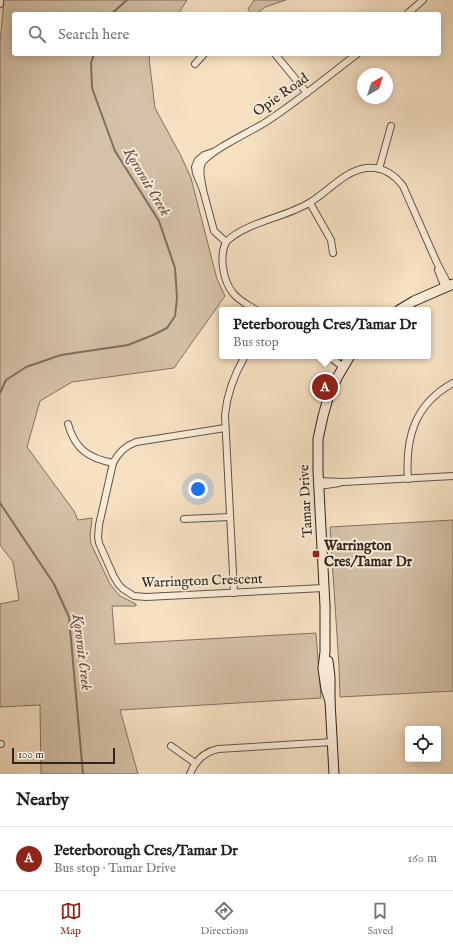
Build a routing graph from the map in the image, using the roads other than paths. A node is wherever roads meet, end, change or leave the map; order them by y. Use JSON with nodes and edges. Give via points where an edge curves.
{"nodes":[{"id":1,"x":0,"y":0,"type":"edge"},
{"id":2,"x":423,"y":0,"type":"edge"},
{"id":3,"x":0,"y":4,"type":"edge"},
{"id":4,"x":409,"y":12,"type":"edge"},
{"id":5,"x":202,"y":56,"type":"edge"},
{"id":6,"x":277,"y":56,"type":"edge"},
{"id":7,"x":354,"y":56,"type":"edge"},
{"id":8,"x":195,"y":64,"type":"dead end"},
{"id":9,"x":307,"y":93,"type":"junction"},
{"id":10,"x":391,"y":126,"type":"dead end"},
{"id":11,"x":379,"y":169,"type":"junction"},
{"id":12,"x":310,"y":203,"type":"junction"},
{"id":13,"x":226,"y":242,"type":"junction"},
{"id":14,"x":333,"y":253,"type":"dead end"},
{"id":15,"x":449,"y":286,"type":"edge"},
{"id":16,"x":252,"y":307,"type":"edge"},
{"id":17,"x":404,"y":307,"type":"edge"},
{"id":18,"x":243,"y":359,"type":"edge"},
{"id":19,"x":346,"y":362,"type":"edge"},
{"id":20,"x":453,"y":382,"type":"edge"},
{"id":21,"x":68,"y":424,"type":"dead end"},
{"id":22,"x":225,"y":428,"type":"junction"},
{"id":23,"x":113,"y":463,"type":"junction"},
{"id":24,"x":453,"y":476,"type":"edge"},
{"id":25,"x":408,"y":479,"type":"junction"},
{"id":26,"x":319,"y":484,"type":"junction"},
{"id":27,"x":230,"y":517,"type":"junction"},
{"id":28,"x":184,"y":519,"type":"dead end"},
{"id":29,"x":324,"y":588,"type":"junction"},
{"id":30,"x":234,"y":593,"type":"junction"},
{"id":31,"x":333,"y":742,"type":"junction"},
{"id":32,"x":171,"y":746,"type":"dead end"},
{"id":33,"x":195,"y":763,"type":"junction"},
{"id":34,"x":190,"y":774,"type":"edge"},
{"id":35,"x":334,"y":774,"type":"edge"}],
"edges":[{"from":1,"to":3,"type":"street"},
{"from":2,"to":4,"type":"street"},
{"from":5,"to":8,"type":"street"},
{"from":6,"to":9,"type":"street"},
{"from":7,"to":9,"type":"street","name":"Opie Road"},
{"from":9,"to":13,"type":"street","name":"Opie Road","via":[[266,122],[200,162],[203,190],[214,231]]},
{"from":10,"to":11,"type":"street"},
{"from":11,"to":12,"type":"street","via":[[366,168],[352,172]]},
{"from":11,"to":15,"type":"street","via":[[393,176],[403,186]]},
{"from":12,"to":13,"type":"street","via":[[240,231]]},
{"from":12,"to":14,"type":"street","via":[[331,240]]},
{"from":13,"to":16,"type":"street","via":[[222,256],[228,283],[234,294]]},
{"from":15,"to":17,"type":"street"},
{"from":18,"to":22,"type":"street","via":[[228,392]]},
{"from":19,"to":26,"type":"street","name":"Tamar Drive","via":[[329,395],[320,428]]},
{"from":20,"to":25,"type":"street","via":[[428,402],[420,412],[407,450]]},
{"from":21,"to":23,"type":"street","via":[[74,440],[87,455]]},
{"from":22,"to":23,"type":"street","name":"Warrington Crescent","via":[[136,442],[120,452]]},
{"from":22,"to":27,"type":"street"},
{"from":23,"to":30,"type":"street","name":"Warrington Crescent","via":[[98,538],[119,585],[128,593],[140,597]]},
{"from":24,"to":25,"type":"street"},
{"from":25,"to":26,"type":"street"},
{"from":26,"to":29,"type":"street","name":"Tamar Drive"},
{"from":27,"to":28,"type":"street"},
{"from":27,"to":30,"type":"street"},
{"from":29,"to":30,"type":"street","name":"Warrington Crescent"},
{"from":29,"to":31,"type":"street","name":"Tamar Drive","via":[[325,652],[330,677]]},
{"from":31,"to":33,"type":"street","via":[[218,749],[205,754]]},
{"from":31,"to":35,"type":"street","name":"Tamar Drive"},
{"from":32,"to":33,"type":"street"},
{"from":33,"to":34,"type":"street"}]}
